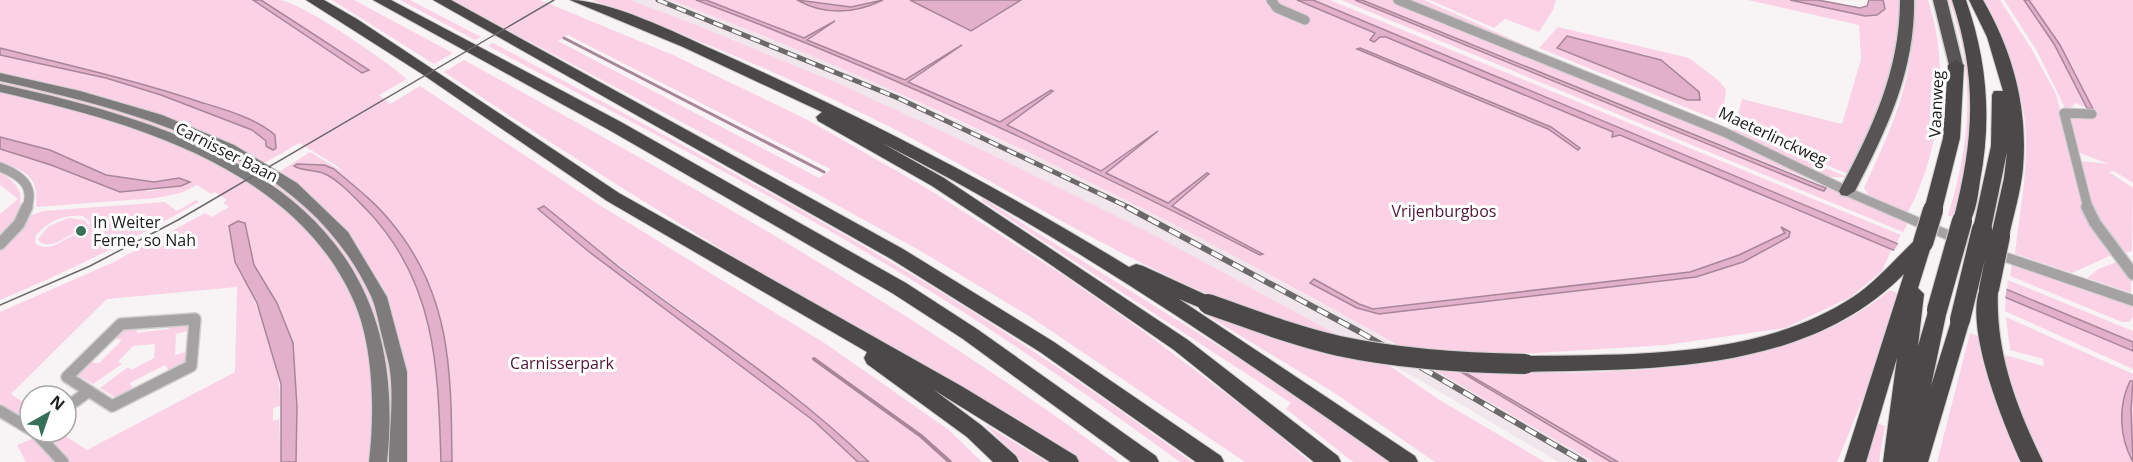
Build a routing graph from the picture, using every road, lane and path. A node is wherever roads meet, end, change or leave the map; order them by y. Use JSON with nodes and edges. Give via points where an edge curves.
{"nodes":[{"id":1,"x":313,"y":0,"type":"edge"},
{"id":2,"x":380,"y":0,"type":"edge"},
{"id":3,"x":440,"y":0,"type":"edge"},
{"id":4,"x":561,"y":0,"type":"edge"},
{"id":5,"x":577,"y":0,"type":"edge"},
{"id":6,"x":1271,"y":0,"type":"edge"},
{"id":7,"x":1398,"y":0,"type":"edge"},
{"id":8,"x":1907,"y":0,"type":"edge"},
{"id":9,"x":1940,"y":0,"type":"edge"},
{"id":10,"x":1959,"y":0,"type":"edge"},
{"id":11,"x":1974,"y":0,"type":"edge"},
{"id":12,"x":1305,"y":20,"type":"dead end"},
{"id":13,"x":1956,"y":65,"type":"joint"},
{"id":14,"x":0,"y":77,"type":"edge"},
{"id":15,"x":0,"y":88,"type":"edge"},
{"id":16,"x":2092,"y":114,"type":"dead end"},
{"id":17,"x":0,"y":167,"type":"edge"},
{"id":18,"x":1847,"y":191,"type":"junction"},
{"id":19,"x":1991,"y":233,"type":"junction"},
{"id":20,"x":1068,"y":238,"type":"junction"},
{"id":21,"x":1923,"y":243,"type":"junction"},
{"id":22,"x":0,"y":244,"type":"edge"},
{"id":23,"x":2133,"y":274,"type":"edge"},
{"id":24,"x":1911,"y":299,"type":"junction"},
{"id":25,"x":2133,"y":301,"type":"edge"},
{"id":26,"x":795,"y":304,"type":"junction"},
{"id":27,"x":89,"y":391,"type":"junction"},
{"id":28,"x":78,"y":399,"type":"edge"},
{"id":29,"x":0,"y":411,"type":"edge"},
{"id":30,"x":18,"y":422,"type":"edge"},
{"id":31,"x":46,"y":444,"type":"edge"},
{"id":32,"x":63,"y":462,"type":"edge"},
{"id":33,"x":378,"y":462,"type":"edge"},
{"id":34,"x":398,"y":462,"type":"edge"},
{"id":35,"x":1008,"y":462,"type":"edge"},
{"id":36,"x":1068,"y":462,"type":"edge"},
{"id":37,"x":1148,"y":462,"type":"edge"},
{"id":38,"x":1213,"y":462,"type":"edge"},
{"id":39,"x":1330,"y":462,"type":"edge"},
{"id":40,"x":1407,"y":462,"type":"edge"},
{"id":41,"x":1856,"y":462,"type":"edge"},
{"id":42,"x":1894,"y":462,"type":"edge"},
{"id":43,"x":1916,"y":462,"type":"edge"},
{"id":44,"x":2032,"y":462,"type":"edge"}],
"edges":[{"from":1,"to":26,"type":"highway","via":[[433,75],[612,196]]},
{"from":2,"to":37,"type":"highway","via":[[615,126],[899,288]]},
{"from":3,"to":38,"type":"highway","via":[[906,259],[1047,347]]},
{"from":4,"to":39,"type":"highway","via":[[737,73],[812,110],[938,182],[1181,345]]},
{"from":5,"to":20,"type":"highway","via":[[675,37],[809,97],[927,157]]},
{"from":6,"to":12,"type":"street","via":[[1277,8]]},
{"from":7,"to":18,"type":"street","name":"Maeterlinckweg","via":[[1724,132]]},
{"from":8,"to":18,"type":"highway","via":[[1908,29],[1898,81],[1879,130]]},
{"from":9,"to":13,"type":"highway","name":"Vaanweg"},
{"from":10,"to":43,"type":"highway","bridge":true,"via":[[1978,69],[1978,157],[1921,376]]},
{"from":11,"to":19,"type":"highway","via":[[1994,33],[2013,99],[2015,160]]},
{"from":13,"to":21,"type":"highway","name":"Vaanweg","bridge":true,"via":[[1953,142]]},
{"from":14,"to":34,"type":"main road","name":"Carnisser Baan","via":[[70,91],[176,125],[294,187],[333,222],[363,261],[384,305],[401,387]]},
{"from":15,"to":33,"type":"main road","name":"Carnisser Baan","via":[[111,114],[207,153],[278,195],[318,230],[346,268],[366,312],[378,358],[382,439]]},
{"from":16,"to":23,"type":"street","via":[[2064,112],[2086,206]]},
{"from":17,"to":22,"type":"street","via":[[26,180],[30,192],[28,211]]},
{"from":18,"to":25,"type":"street","name":"Maeterlinckweg","via":[[1974,246]]},
{"from":19,"to":43,"type":"highway","bridge":true,"via":[[1960,320],[1926,443]]},
{"from":19,"to":44,"type":"highway","bridge":true,"via":[[1989,333],[2002,388]]},
{"from":20,"to":21,"type":"highway","bridge":true,"via":[[1208,304],[1280,329],[1357,349],[1451,362],[1525,364],[1695,355],[1790,335],[1851,307]]},
{"from":20,"to":40,"type":"highway","via":[[1321,401]]},
{"from":21,"to":24,"type":"highway","name":"Vaanweg"},
{"from":24,"to":41,"type":"highway"},
{"from":24,"to":42,"type":"highway"},
{"from":26,"to":35,"type":"highway","via":[[940,405]]},
{"from":26,"to":36,"type":"highway","via":[[929,376]]},
{"from":27,"to":27,"type":"street","via":[[112,406],[190,366],[195,319],[121,324],[67,377]]},
{"from":27,"to":28,"type":"street"},
{"from":29,"to":30,"type":"street"},
{"from":31,"to":32,"type":"street"}]}
